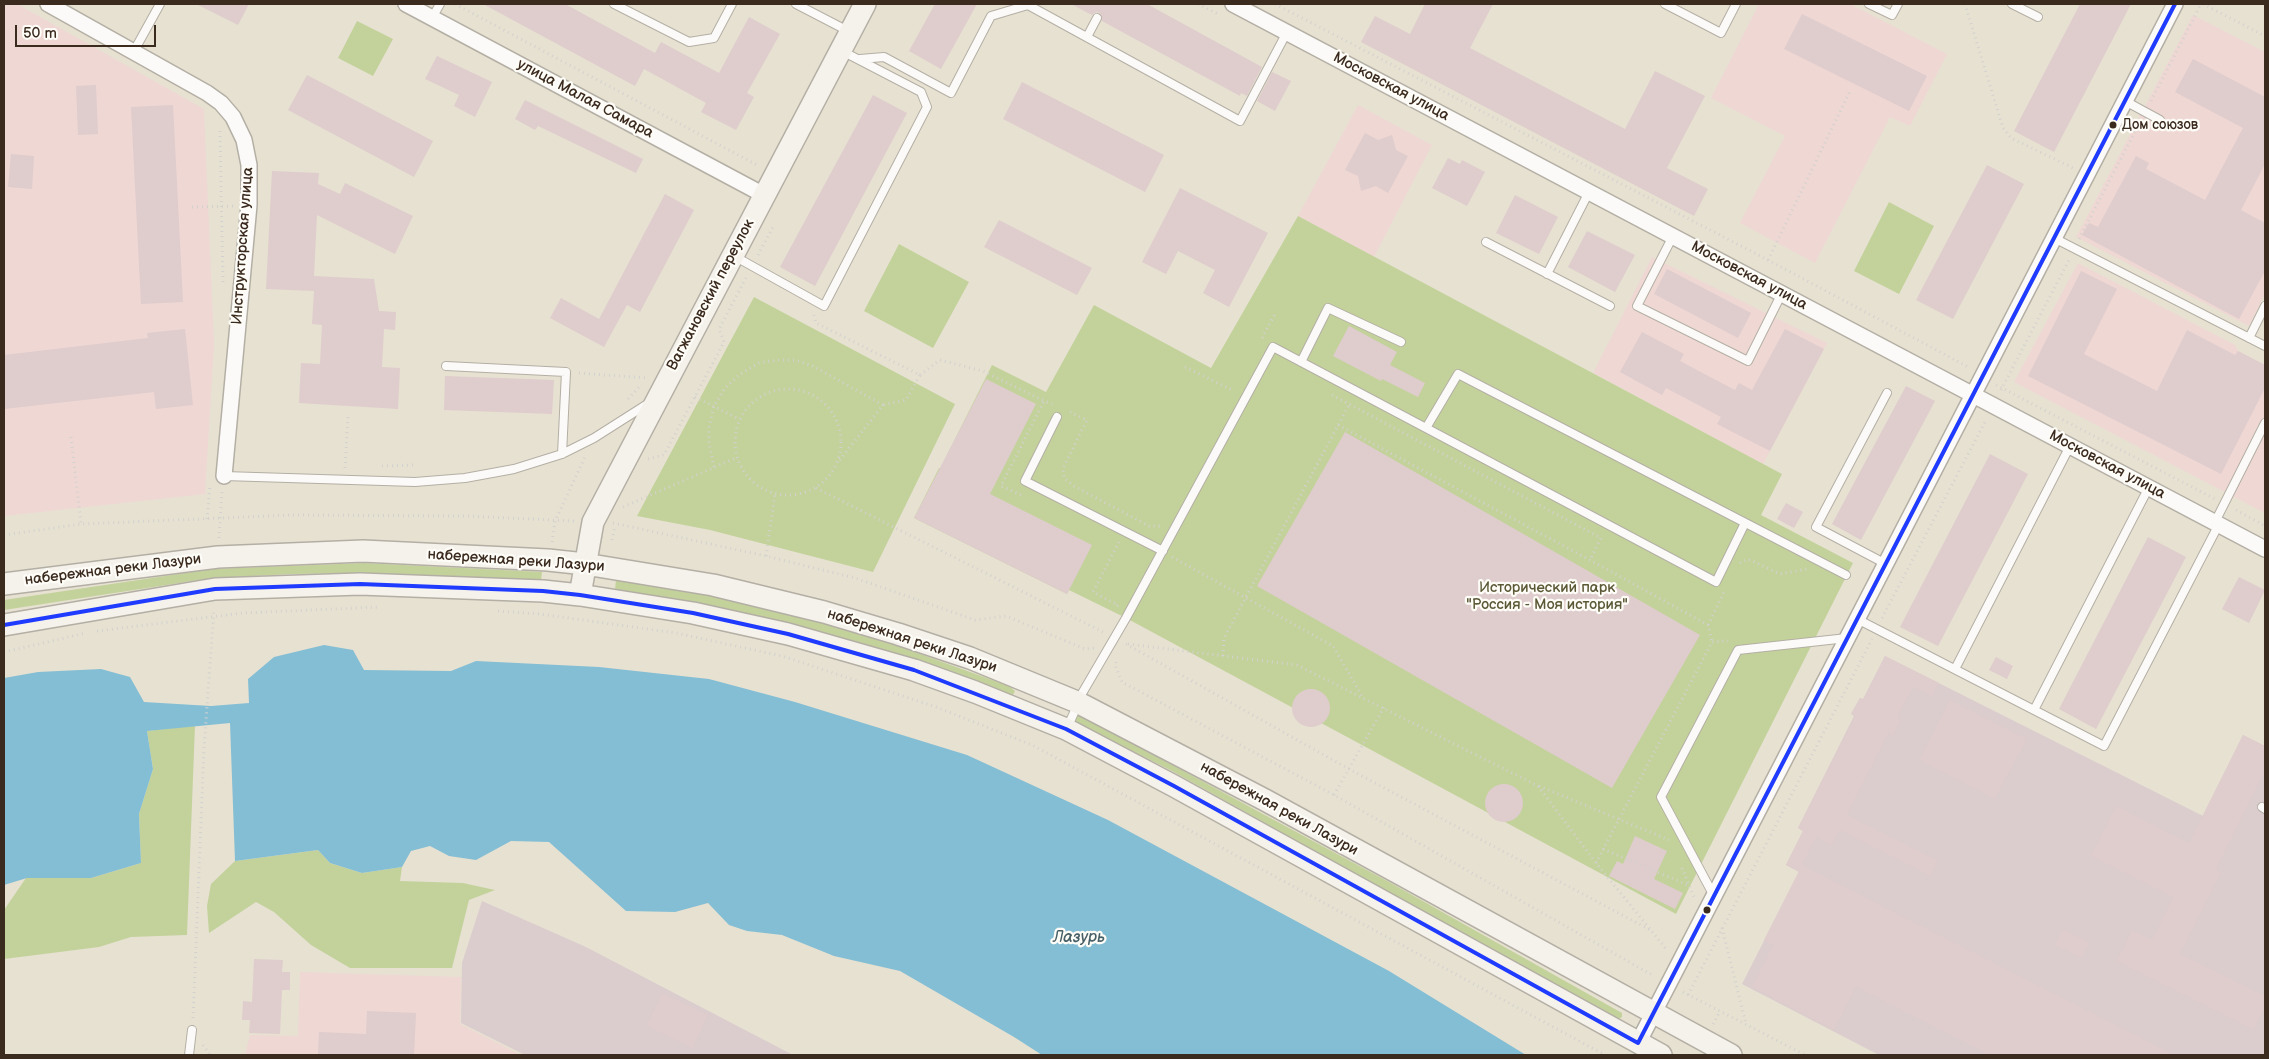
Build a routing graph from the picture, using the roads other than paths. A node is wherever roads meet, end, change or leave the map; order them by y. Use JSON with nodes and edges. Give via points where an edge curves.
{"nodes":[{"id":1,"x":48,"y":4,"type":"edge"},
{"id":2,"x":160,"y":4,"type":"edge"},
{"id":3,"x":406,"y":4,"type":"edge"},
{"id":4,"x":440,"y":4,"type":"edge"},
{"id":5,"x":614,"y":4,"type":"edge"},
{"id":6,"x":732,"y":4,"type":"edge"},
{"id":7,"x":796,"y":4,"type":"edge"},
{"id":8,"x":865,"y":4,"type":"edge"},
{"id":9,"x":1233,"y":4,"type":"edge"},
{"id":10,"x":1665,"y":4,"type":"edge"},
{"id":11,"x":1736,"y":4,"type":"edge"},
{"id":12,"x":1869,"y":4,"type":"edge"},
{"id":13,"x":1898,"y":4,"type":"edge"},
{"id":14,"x":2012,"y":4,"type":"edge"},
{"id":15,"x":2175,"y":4,"type":"edge"},
{"id":16,"x":2038,"y":17,"type":"dead end"},
{"id":17,"x":432,"y":18,"type":"junction"},
{"id":18,"x":1097,"y":18,"type":"dead end"},
{"id":19,"x":1287,"y":32,"type":"junction"},
{"id":20,"x":1087,"y":37,"type":"junction"},
{"id":21,"x":850,"y":47,"type":"junction"},
{"id":22,"x":134,"y":51,"type":"junction"},
{"id":23,"x":2125,"y":101,"type":"junction"},
{"id":24,"x":2160,"y":120,"type":"dead end"},
{"id":25,"x":1589,"y":192,"type":"junction"},
{"id":26,"x":764,"y":195,"type":"junction"},
{"id":27,"x":1673,"y":236,"type":"junction"},
{"id":28,"x":2054,"y":238,"type":"junction"},
{"id":29,"x":1486,"y":242,"type":"dead end"},
{"id":30,"x":733,"y":255,"type":"junction"},
{"id":31,"x":1547,"y":274,"type":"junction"},
{"id":32,"x":1782,"y":293,"type":"junction"},
{"id":33,"x":1610,"y":306,"type":"dead end"},
{"id":34,"x":2265,"y":306,"type":"edge"},
{"id":35,"x":2250,"y":338,"type":"junction"},
{"id":36,"x":1401,"y":342,"type":"dead end"},
{"id":37,"x":2265,"y":346,"type":"edge"},
{"id":38,"x":1300,"y":362,"type":"junction"},
{"id":39,"x":446,"y":366,"type":"dead end"},
{"id":40,"x":1887,"y":393,"type":"dead end"},
{"id":41,"x":1973,"y":394,"type":"junction"},
{"id":42,"x":657,"y":398,"type":"junction"},
{"id":43,"x":1057,"y":417,"type":"dead end"},
{"id":44,"x":2265,"y":423,"type":"edge"},
{"id":45,"x":1426,"y":428,"type":"junction"},
{"id":46,"x":2070,"y":446,"type":"junction"},
{"id":47,"x":562,"y":454,"type":"junction"},
{"id":48,"x":217,"y":478,"type":"joint"},
{"id":49,"x":2149,"y":487,"type":"junction"},
{"id":50,"x":1745,"y":523,"type":"junction"},
{"id":51,"x":2217,"y":523,"type":"junction"},
{"id":52,"x":2265,"y":548,"type":"edge"},
{"id":53,"x":1162,"y":550,"type":"junction"},
{"id":54,"x":585,"y":564,"type":"junction"},
{"id":55,"x":1886,"y":564,"type":"junction"},
{"id":56,"x":1846,"y":576,"type":"dead end"},
{"id":57,"x":4,"y":584,"type":"edge"},
{"id":58,"x":580,"y":595,"type":"junction"},
{"id":59,"x":1857,"y":619,"type":"junction"},
{"id":60,"x":4,"y":625,"type":"edge"},
{"id":61,"x":1847,"y":638,"type":"junction"},
{"id":62,"x":1955,"y":669,"type":"junction"},
{"id":63,"x":1077,"y":702,"type":"junction"},
{"id":64,"x":2034,"y":710,"type":"junction"},
{"id":65,"x":1066,"y":729,"type":"junction"},
{"id":66,"x":1714,"y":896,"type":"junction"},
{"id":67,"x":1654,"y":1014,"type":"junction"},
{"id":68,"x":192,"y":1030,"type":"road end"},
{"id":69,"x":1638,"y":1043,"type":"junction"},
{"id":70,"x":189,"y":1055,"type":"edge"},
{"id":71,"x":1661,"y":1055,"type":"edge"},
{"id":72,"x":1731,"y":1055,"type":"edge"}],
"edges":[{"from":1,"to":22,"type":"street","name":"Инструкторская улица"},
{"from":2,"to":22,"type":"lane"},
{"from":3,"to":17,"type":"street","name":"улица Малая Самара"},
{"from":4,"to":17,"type":"lane"},
{"from":5,"to":6,"type":"lane","via":[[689,42],[714,38]]},
{"from":7,"to":21,"type":"lane"},
{"from":8,"to":21,"type":"main road","name":"Вагжановский переулок"},
{"from":9,"to":19,"type":"street","name":"Московская улица"},
{"from":10,"to":11,"type":"lane","via":[[1721,33]]},
{"from":12,"to":13,"type":"lane","via":[[1892,16]]},
{"from":14,"to":16,"type":"lane"},
{"from":15,"to":23,"type":"street"},
{"from":17,"to":26,"type":"street","name":"улица Малая Самара"},
{"from":18,"to":20,"type":"lane"},
{"from":19,"to":20,"type":"lane","via":[[1240,121]]},
{"from":19,"to":25,"type":"street","name":"Московская улица"},
{"from":20,"to":21,"type":"lane","via":[[1028,5],[991,16],[951,94],[884,57]]},
{"from":21,"to":26,"type":"main road","name":"Вагжановский переулок"},
{"from":21,"to":30,"type":"lane","via":[[921,92],[927,107],[824,306]]},
{"from":22,"to":48,"type":"street","name":"Инструкторская улица","via":[[207,93],[233,117],[248,157],[249,205]]},
{"from":23,"to":24,"type":"lane"},
{"from":23,"to":28,"type":"street"},
{"from":25,"to":27,"type":"street","name":"Московская улица"},
{"from":25,"to":31,"type":"lane"},
{"from":26,"to":30,"type":"main road","name":"Вагжановский переулок"},
{"from":27,"to":32,"type":"street","name":"Московская улица"},
{"from":27,"to":32,"type":"lane","via":[[1637,306],[1748,361]]},
{"from":28,"to":35,"type":"lane"},
{"from":28,"to":41,"type":"street"},
{"from":29,"to":31,"type":"lane"},
{"from":30,"to":42,"type":"main road","name":"Вагжановский переулок"},
{"from":31,"to":33,"type":"lane"},
{"from":32,"to":41,"type":"street","name":"Московская улица"},
{"from":34,"to":35,"type":"lane"},
{"from":35,"to":37,"type":"lane"},
{"from":36,"to":38,"type":"lane","via":[[1328,308]]},
{"from":38,"to":45,"type":"lane"},
{"from":38,"to":53,"type":"lane","via":[[1273,347]]},
{"from":39,"to":47,"type":"lane","via":[[566,372]]},
{"from":40,"to":55,"type":"lane","via":[[1816,527]]},
{"from":41,"to":46,"type":"street","name":"Московская улица"},
{"from":41,"to":55,"type":"street"},
{"from":42,"to":47,"type":"lane"},
{"from":42,"to":54,"type":"main road","name":"Вагжановский переулок","via":[[592,522]]},
{"from":43,"to":53,"type":"lane","via":[[1024,481]]},
{"from":44,"to":51,"type":"lane"},
{"from":45,"to":50,"type":"lane","via":[[1458,374]]},
{"from":45,"to":50,"type":"lane","via":[[1716,582]]},
{"from":46,"to":49,"type":"street","name":"Московская улица"},
{"from":46,"to":62,"type":"lane"},
{"from":47,"to":48,"type":"lane","via":[[514,469],[465,478],[415,482]]},
{"from":49,"to":51,"type":"street","name":"Московская улица"},
{"from":49,"to":64,"type":"lane"},
{"from":50,"to":56,"type":"lane"},
{"from":51,"to":52,"type":"street","name":"Московская улица"},
{"from":51,"to":64,"type":"lane","via":[[2104,746]]},
{"from":53,"to":63,"type":"lane"},
{"from":54,"to":57,"type":"main road","name":"набережная реки Лазури","via":[[362,551],[265,554],[218,556]]},
{"from":54,"to":58,"type":"main road","name":"Вагжановский переулок"},
{"from":54,"to":63,"type":"main road","name":"набережная реки Лазури","via":[[712,585],[834,614],[970,658]]},
{"from":55,"to":59,"type":"street"},
{"from":58,"to":60,"type":"main road","name":"набережная реки Лазури","via":[[360,584],[215,589]]},
{"from":58,"to":65,"type":"main road","name":"набережная реки Лазури","via":[[725,619],[844,648],[945,681]]},
{"from":59,"to":61,"type":"street"},
{"from":59,"to":62,"type":"lane"},
{"from":61,"to":66,"type":"street"},
{"from":61,"to":66,"type":"lane","via":[[1738,650],[1661,797]]},
{"from":62,"to":64,"type":"lane"},
{"from":63,"to":65,"type":"lane"},
{"from":63,"to":67,"type":"main road","name":"набережная реки Лазури","via":[[1265,800]]},
{"from":65,"to":69,"type":"main road","name":"набережная реки Лазури"},
{"from":66,"to":67,"type":"street"},
{"from":67,"to":69,"type":"street"},
{"from":67,"to":72,"type":"main road","name":"набережная реки Лазури"},
{"from":68,"to":70,"type":"lane"},
{"from":69,"to":71,"type":"main road","name":"набережная реки Лазури"}]}
